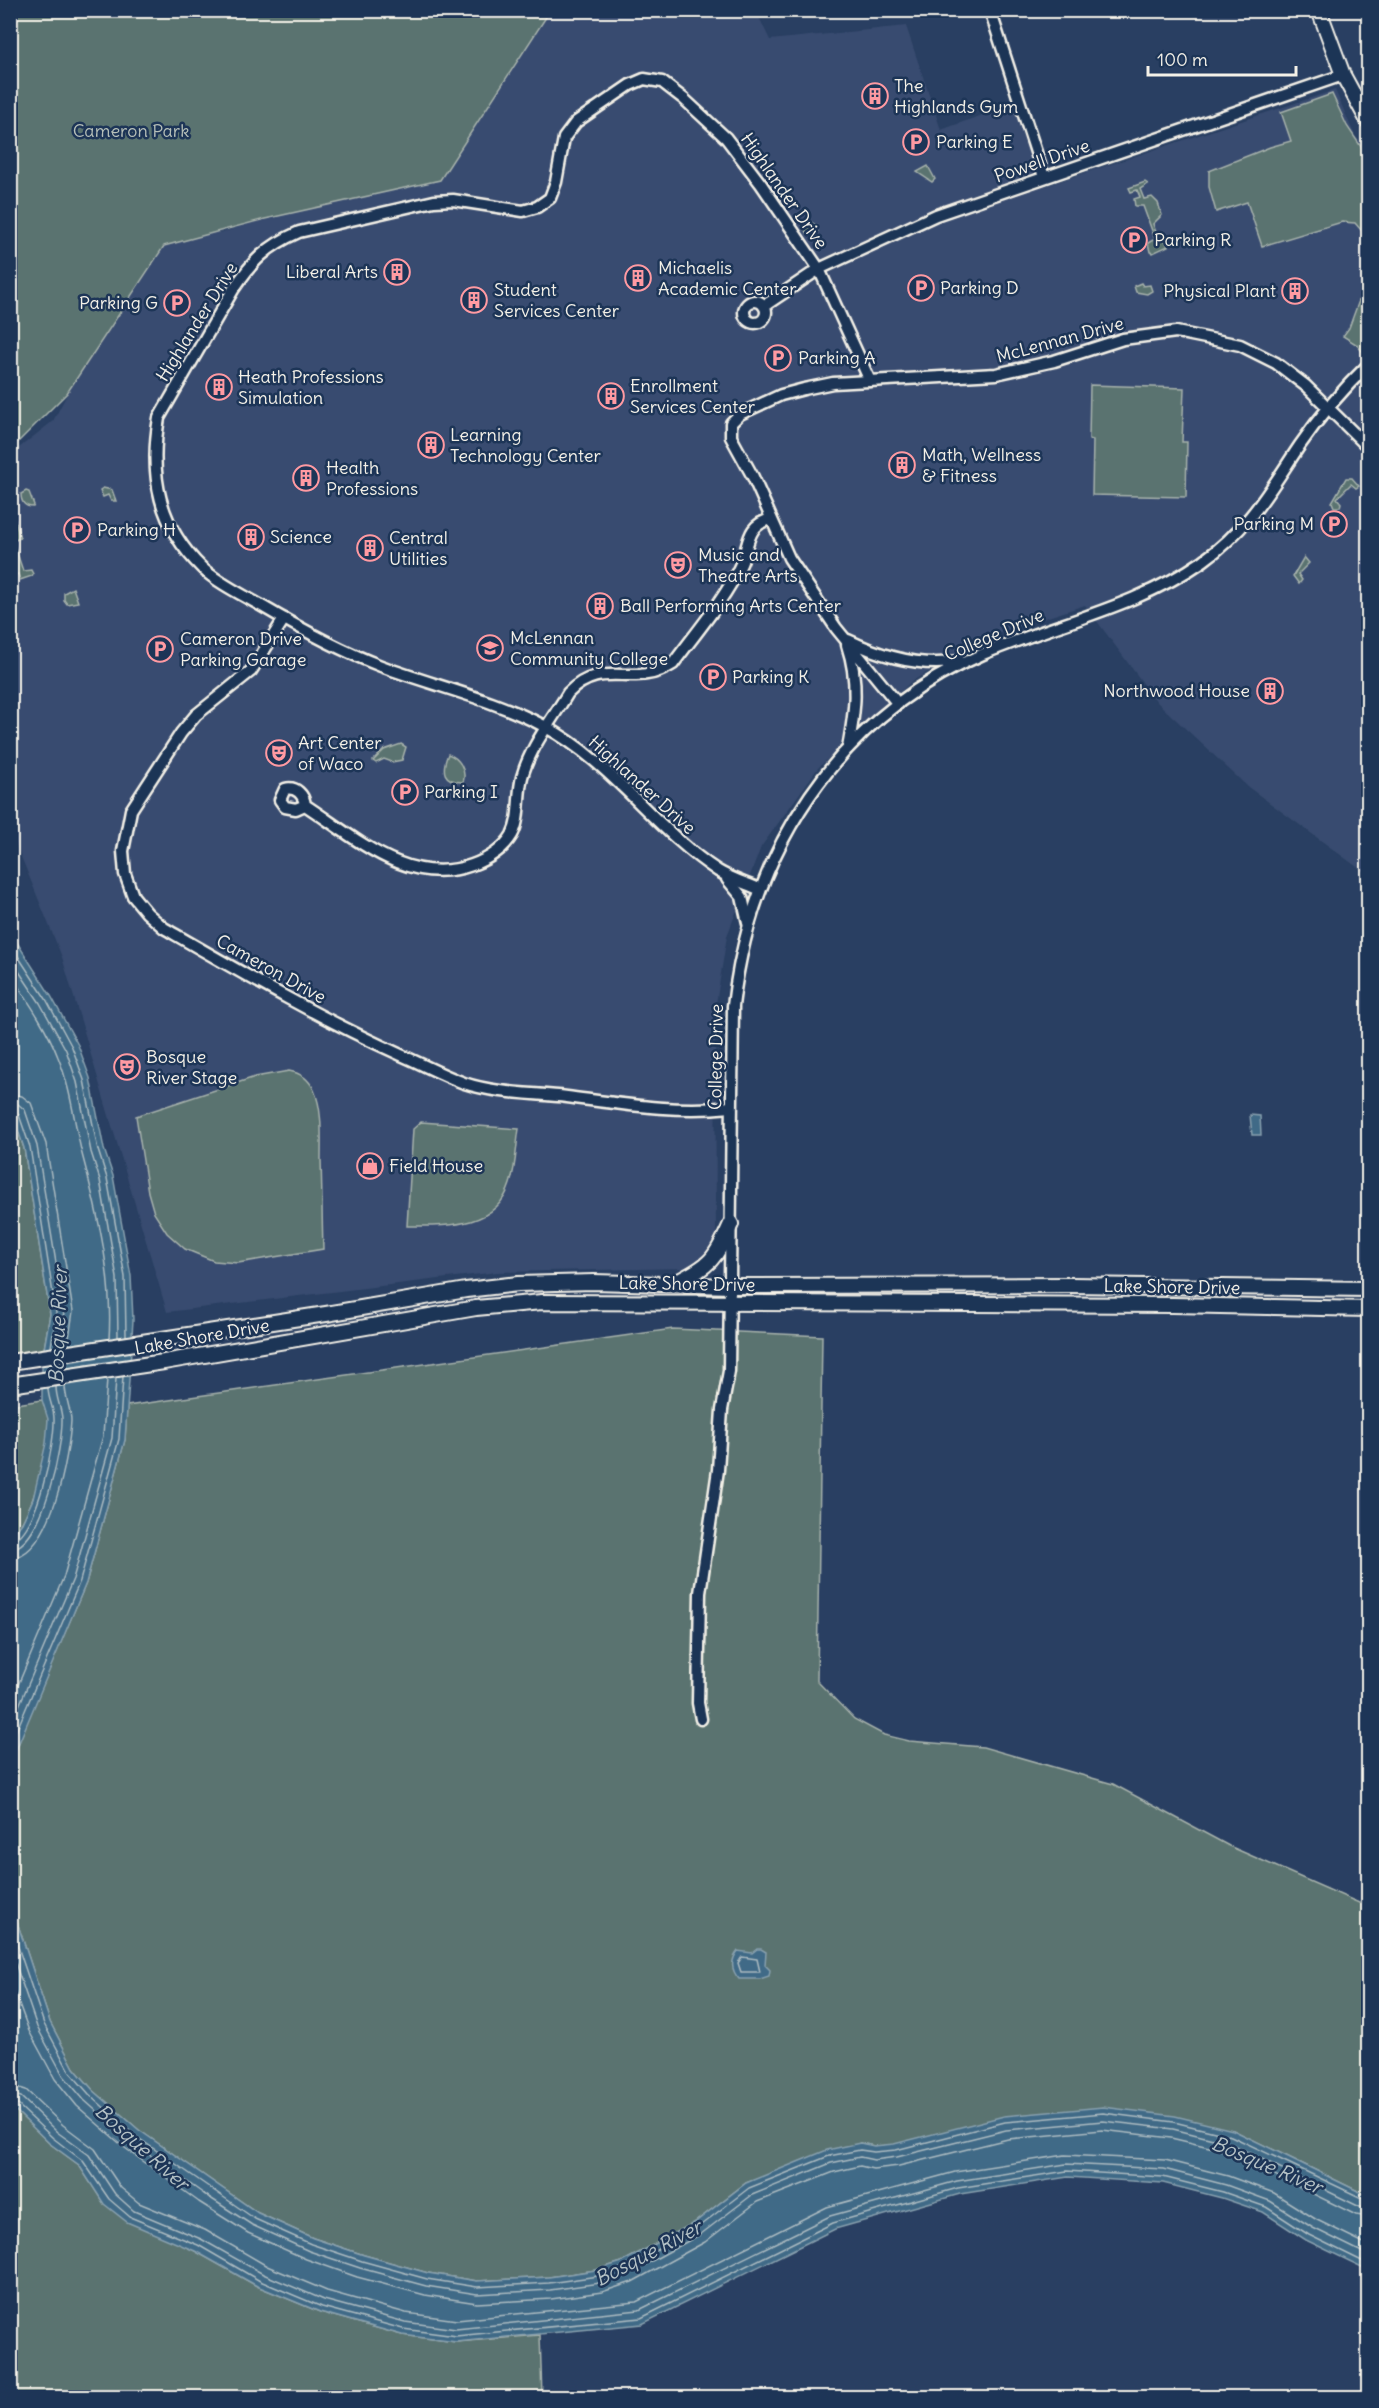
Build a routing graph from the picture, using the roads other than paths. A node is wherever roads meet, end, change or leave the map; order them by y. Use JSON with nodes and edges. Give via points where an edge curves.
{"nodes":[{"id":1,"x":990,"y":10,"type":"edge"},
{"id":2,"x":1319,"y":10,"type":"edge"},
{"id":3,"x":1343,"y":75,"type":"junction"},
{"id":4,"x":1368,"y":121,"type":"edge"},
{"id":5,"x":1044,"y":177,"type":"junction"},
{"id":6,"x":819,"y":269,"type":"junction"},
{"id":7,"x":764,"y":306,"type":"dead end"},
{"id":8,"x":1368,"y":365,"type":"edge"},
{"id":9,"x":870,"y":381,"type":"junction"},
{"id":10,"x":1328,"y":408,"type":"junction"},
{"id":11,"x":1368,"y":447,"type":"edge"},
{"id":12,"x":771,"y":519,"type":"junction"},
{"id":13,"x":284,"y":620,"type":"junction"},
{"id":14,"x":845,"y":639,"type":"junction"},
{"id":15,"x":974,"y":658,"type":"junction"},
{"id":16,"x":898,"y":704,"type":"junction"},
{"id":17,"x":547,"y":728,"type":"junction"},
{"id":18,"x":848,"y":748,"type":"junction"},
{"id":19,"x":305,"y":805,"type":"dead end"},
{"id":20,"x":720,"y":872,"type":"junction"},
{"id":21,"x":759,"y":889,"type":"junction"},
{"id":22,"x":748,"y":924,"type":"junction"},
{"id":23,"x":731,"y":1107,"type":"junction"},
{"id":24,"x":731,"y":1224,"type":"junction"},
{"id":25,"x":673,"y":1284,"type":"junction"},
{"id":26,"x":731,"y":1286,"type":"junction"},
{"id":27,"x":1368,"y":1289,"type":"edge"},
{"id":28,"x":731,"y":1304,"type":"junction"},
{"id":29,"x":1368,"y":1309,"type":"edge"},
{"id":30,"x":10,"y":1362,"type":"edge"},
{"id":31,"x":10,"y":1385,"type":"edge"},
{"id":32,"x":701,"y":1719,"type":"dead end"}],
"edges":[{"from":1,"to":5,"type":"street"},
{"from":2,"to":3,"type":"main road"},
{"from":3,"to":4,"type":"main road"},
{"from":3,"to":5,"type":"street","name":"Powell Drive"},
{"from":5,"to":6,"type":"street","name":"Powell Drive","via":[[936,215]]},
{"from":6,"to":7,"type":"street","name":"Powell Drive"},
{"from":6,"to":9,"type":"street","name":"Highlander Drive"},
{"from":6,"to":13,"type":"street","name":"Highlander Drive","via":[[726,138],[662,82],[644,79],[576,123],[564,138],[550,198],[537,207],[523,211],[453,200],[434,201],[335,222],[279,241],[246,271],[165,406],[156,437],[156,466],[160,500],[182,545],[203,569]]},
{"from":8,"to":10,"type":"street","name":"College Drive"},
{"from":9,"to":10,"type":"street","name":"McLennan Drive","via":[[996,374],[1123,339],[1176,332],[1216,339],[1276,363]]},
{"from":9,"to":12,"type":"street","name":"McLennan Drive","via":[[833,383],[781,395],[740,414],[731,423],[731,437]]},
{"from":10,"to":11,"type":"street","name":"McLennan Drive"},
{"from":10,"to":15,"type":"street","name":"College Drive","via":[[1258,508],[1237,532],[1201,561],[1142,595]]},
{"from":12,"to":14,"type":"street","via":[[789,558]]},
{"from":12,"to":17,"type":"street","via":[[751,531],[740,568],[673,664],[645,676],[590,677],[576,684]]},
{"from":13,"to":17,"type":"street","name":"Highlander Drive","via":[[380,666],[511,711]]},
{"from":13,"to":23,"type":"street","name":"Cameron Drive","via":[[251,671],[196,715],[181,733],[130,810],[123,851],[125,874],[133,896],[147,913],[164,928],[284,997],[464,1083],[628,1106],[701,1110]]},
{"from":14,"to":15,"type":"street","via":[[916,662],[942,664]]},
{"from":14,"to":16,"type":"street"},
{"from":14,"to":18,"type":"street","via":[[856,688]]},
{"from":15,"to":16,"type":"street","name":"College Drive"},
{"from":16,"to":18,"type":"street","name":"College Drive"},
{"from":17,"to":19,"type":"street","via":[[529,757],[522,778],[513,833],[495,854],[461,869],[426,872],[408,868],[371,849]]},
{"from":17,"to":20,"type":"street","name":"Highlander Drive","via":[[597,762],[683,845]]},
{"from":18,"to":21,"type":"street","name":"College Drive","via":[[790,825]]},
{"from":20,"to":21,"type":"street","name":"Highlander Drive"},
{"from":20,"to":22,"type":"street","name":"Highlander Drive","via":[[742,897]]},
{"from":21,"to":22,"type":"street","name":"College Drive"},
{"from":22,"to":23,"type":"street","name":"College Drive","via":[[733,1006]]},
{"from":23,"to":24,"type":"street","name":"College Drive"},
{"from":24,"to":25,"type":"main road","via":[[712,1262]]},
{"from":24,"to":26,"type":"street","name":"College Drive"},
{"from":25,"to":26,"type":"main road","name":"Lake Shore Drive"},
{"from":25,"to":30,"type":"main road","name":"Lake Shore Drive","via":[[492,1286]]},
{"from":26,"to":27,"type":"main road","name":"Lake Shore Drive"},
{"from":26,"to":28,"type":"street","name":"College Drive"},
{"from":28,"to":29,"type":"main road","name":"Lake Shore Drive"},
{"from":28,"to":31,"type":"main road","name":"Lake Shore Drive","via":[[586,1301],[476,1308]]},
{"from":28,"to":32,"type":"street","name":"College Drive","via":[[729,1371],[700,1593]]}]}
